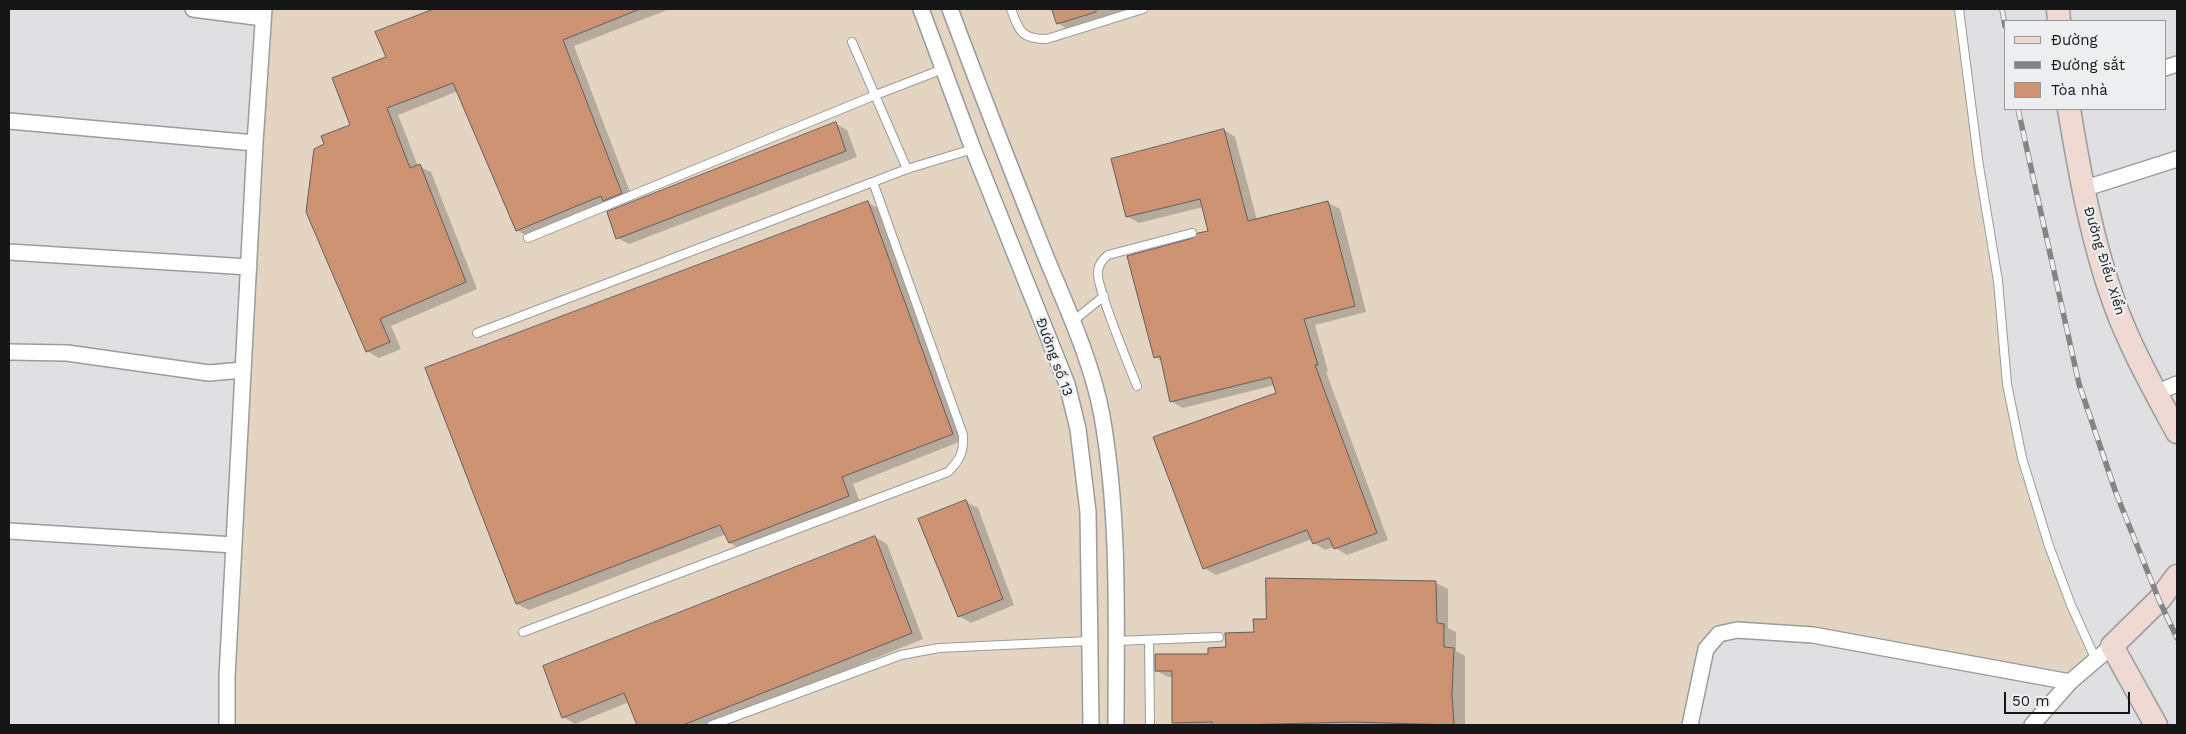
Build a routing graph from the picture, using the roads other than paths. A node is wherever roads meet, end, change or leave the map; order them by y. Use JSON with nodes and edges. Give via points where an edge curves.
{"nodes":[{"id":1,"x":193,"y":9,"type":"edge"},
{"id":2,"x":921,"y":9,"type":"edge"},
{"id":3,"x":950,"y":9,"type":"edge"},
{"id":4,"x":1011,"y":9,"type":"edge"},
{"id":5,"x":1143,"y":9,"type":"edge"},
{"id":6,"x":1960,"y":9,"type":"edge"},
{"id":7,"x":264,"y":14,"type":"edge"},
{"id":8,"x":852,"y":42,"type":"dead end"},
{"id":9,"x":943,"y":70,"type":"junction"},
{"id":10,"x":873,"y":96,"type":"junction"},
{"id":11,"x":2069,"y":110,"type":"edge"},
{"id":12,"x":9,"y":121,"type":"edge"},
{"id":13,"x":999,"y":140,"type":"junction"},
{"id":14,"x":255,"y":143,"type":"junction"},
{"id":15,"x":973,"y":149,"type":"junction"},
{"id":16,"x":2177,"y":159,"type":"edge"},
{"id":17,"x":907,"y":170,"type":"junction"},
{"id":18,"x":873,"y":182,"type":"junction"},
{"id":19,"x":2083,"y":189,"type":"junction"},
{"id":20,"x":1192,"y":232,"type":"dead end"},
{"id":21,"x":528,"y":238,"type":"dead end"},
{"id":22,"x":9,"y":252,"type":"edge"},
{"id":23,"x":249,"y":267,"type":"junction"},
{"id":24,"x":1104,"y":296,"type":"junction"},
{"id":25,"x":1072,"y":322,"type":"junction"},
{"id":26,"x":477,"y":332,"type":"dead end"},
{"id":27,"x":9,"y":352,"type":"edge"},
{"id":28,"x":243,"y":370,"type":"junction"},
{"id":29,"x":2177,"y":384,"type":"edge"},
{"id":30,"x":1137,"y":386,"type":"dead end"},
{"id":31,"x":2156,"y":392,"type":"junction"},
{"id":32,"x":2177,"y":432,"type":"edge"},
{"id":33,"x":9,"y":531,"type":"edge"},
{"id":34,"x":234,"y":545,"type":"junction"},
{"id":35,"x":2177,"y":576,"type":"edge"},
{"id":36,"x":523,"y":632,"type":"dead end"},
{"id":37,"x":1219,"y":637,"type":"dead end"},
{"id":38,"x":1149,"y":640,"type":"junction"},
{"id":39,"x":1089,"y":641,"type":"junction"},
{"id":40,"x":1116,"y":641,"type":"junction"},
{"id":41,"x":2104,"y":653,"type":"junction"},
{"id":42,"x":2070,"y":682,"type":"junction"},
{"id":43,"x":227,"y":725,"type":"edge"},
{"id":44,"x":712,"y":725,"type":"edge"},
{"id":45,"x":1091,"y":725,"type":"edge"},
{"id":46,"x":1116,"y":725,"type":"edge"},
{"id":47,"x":1150,"y":725,"type":"edge"},
{"id":48,"x":1690,"y":725,"type":"edge"},
{"id":49,"x":2032,"y":725,"type":"edge"},
{"id":50,"x":2156,"y":725,"type":"edge"}],
"edges":[{"from":1,"to":7,"type":"street"},
{"from":2,"to":9,"type":"street","name":"Đường số 13"},
{"from":3,"to":13,"type":"street","name":"Đường số 13"},
{"from":4,"to":5,"type":"lane","via":[[1022,34],[1032,39],[1047,39]]},
{"from":6,"to":41,"type":"lane","via":[[1979,166],[1998,281],[2007,384],[2022,458],[2049,546],[2072,605]]},
{"from":7,"to":14,"type":"street"},
{"from":8,"to":10,"type":"lane"},
{"from":9,"to":10,"type":"lane"},
{"from":9,"to":15,"type":"street","name":"Đường số 13"},
{"from":10,"to":17,"type":"lane"},
{"from":10,"to":21,"type":"lane"},
{"from":11,"to":19,"type":"street","name":"Đường Điểu Xiển"},
{"from":12,"to":14,"type":"street"},
{"from":13,"to":15,"type":"street"},
{"from":13,"to":25,"type":"street","name":"Đường số 13"},
{"from":14,"to":23,"type":"street"},
{"from":15,"to":17,"type":"lane"},
{"from":15,"to":39,"type":"street","name":"Đường số 13","via":[[1067,384],[1078,429],[1088,512]]},
{"from":16,"to":19,"type":"street"},
{"from":17,"to":18,"type":"lane"},
{"from":18,"to":26,"type":"lane"},
{"from":18,"to":36,"type":"lane","via":[[963,435],[964,450],[958,462],[948,472]]},
{"from":19,"to":31,"type":"street","name":"Đường Điểu Xiển","via":[[2115,305]]},
{"from":20,"to":24,"type":"lane","via":[[1108,255],[1100,262],[1097,273]]},
{"from":22,"to":23,"type":"street"},
{"from":23,"to":28,"type":"street"},
{"from":24,"to":25,"type":"lane"},
{"from":24,"to":30,"type":"lane"},
{"from":25,"to":40,"type":"street","name":"Đường số 13","via":[[1101,415],[1110,476],[1116,539]]},
{"from":27,"to":28,"type":"street","via":[[67,353],[210,373]]},
{"from":28,"to":34,"type":"street"},
{"from":29,"to":31,"type":"street"},
{"from":31,"to":32,"type":"street","name":"Đường Điểu Xiển"},
{"from":33,"to":34,"type":"street"},
{"from":34,"to":43,"type":"street","via":[[226,677]]},
{"from":35,"to":41,"type":"street","via":[[2159,600]]},
{"from":37,"to":38,"type":"lane"},
{"from":38,"to":40,"type":"lane"},
{"from":38,"to":47,"type":"lane"},
{"from":39,"to":40,"type":"street"},
{"from":39,"to":44,"type":"lane","via":[[939,648],[909,653]]},
{"from":39,"to":45,"type":"street","name":"Đường số 13"},
{"from":40,"to":46,"type":"street","name":"Đường số 13"},
{"from":41,"to":42,"type":"street"},
{"from":41,"to":50,"type":"street"},
{"from":42,"to":48,"type":"street","via":[[1813,635],[1737,630],[1719,634],[1706,649]]},
{"from":42,"to":49,"type":"street"}]}
